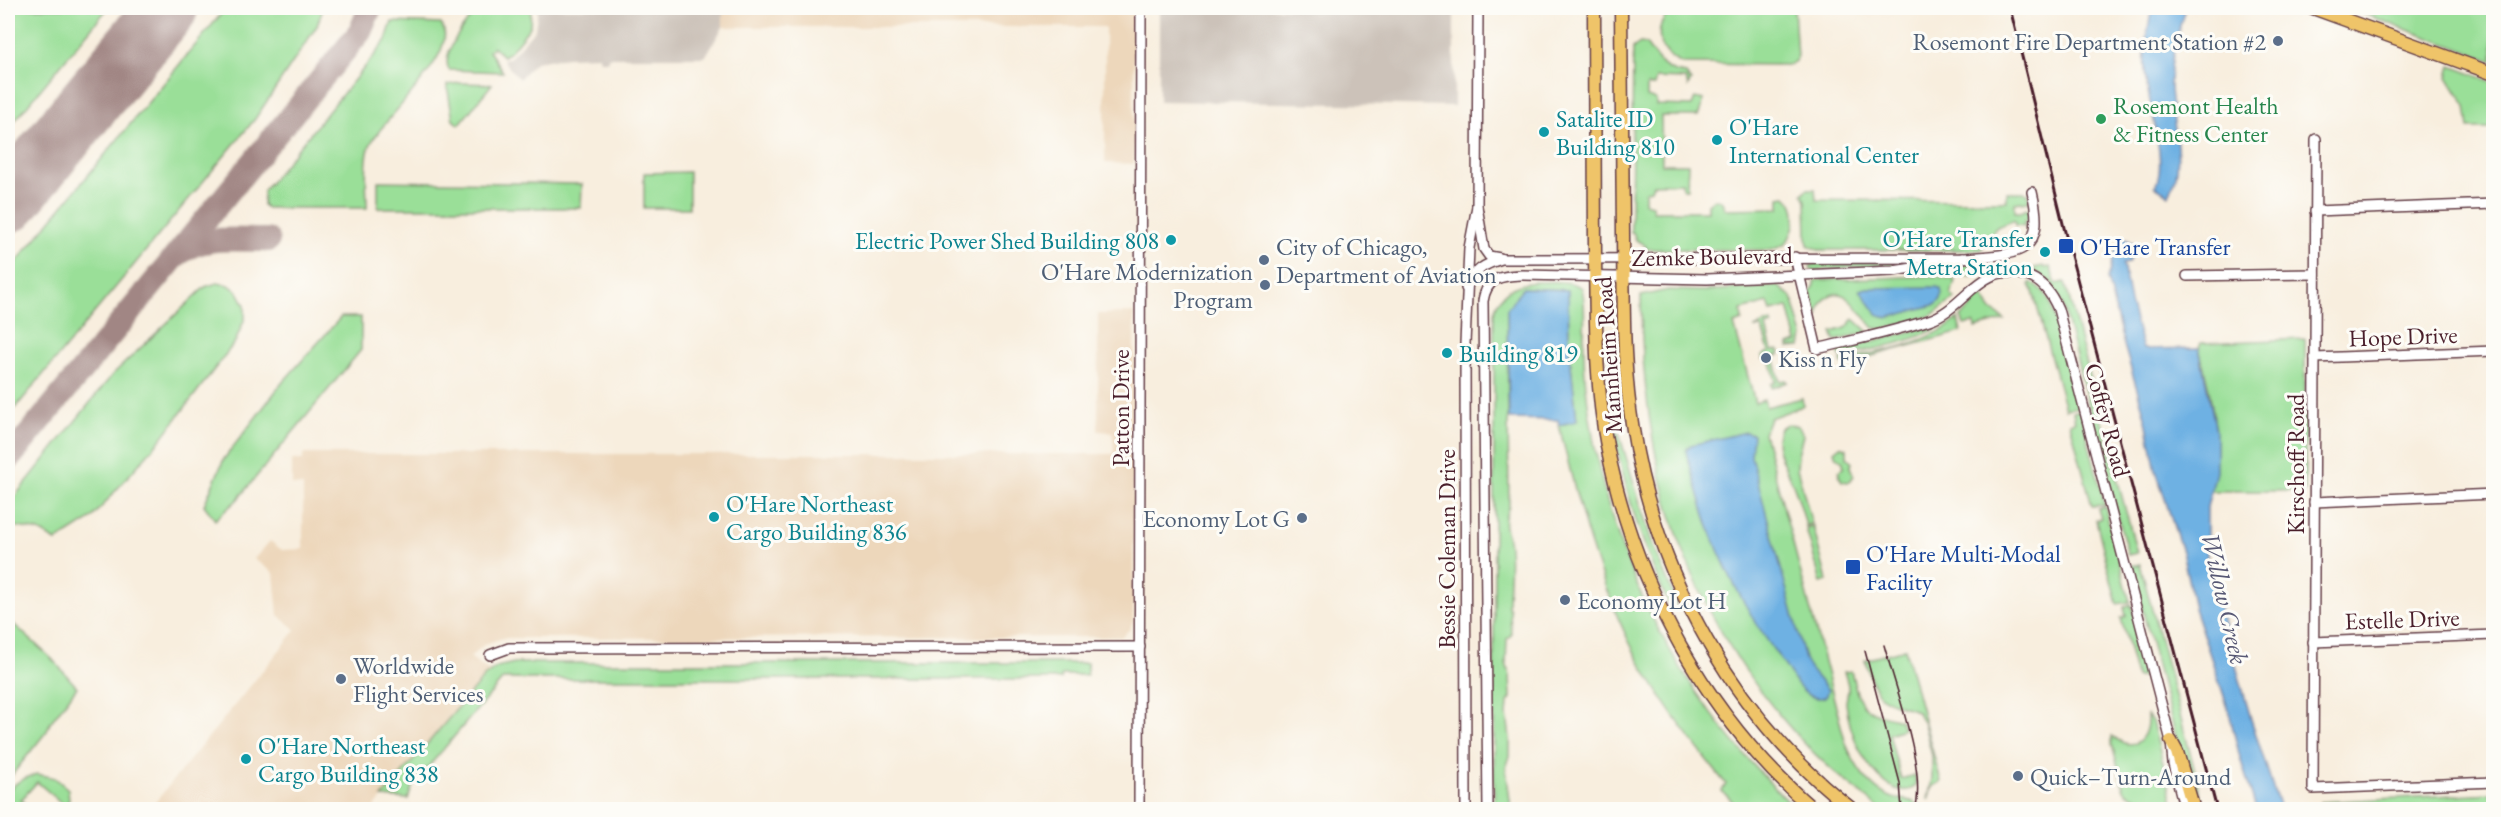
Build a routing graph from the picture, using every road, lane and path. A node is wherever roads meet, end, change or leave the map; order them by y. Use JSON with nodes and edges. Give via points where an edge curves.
{"nodes":[{"id":1,"x":1141,"y":8,"type":"edge"},
{"id":2,"x":1478,"y":8,"type":"edge"},
{"id":3,"x":1594,"y":8,"type":"edge"},
{"id":4,"x":1621,"y":8,"type":"edge"},
{"id":5,"x":2313,"y":8,"type":"edge"},
{"id":6,"x":2493,"y":74,"type":"edge"},
{"id":7,"x":2316,"y":139,"type":"dead end"},
{"id":8,"x":2032,"y":192,"type":"dead end"},
{"id":9,"x":2493,"y":204,"type":"edge"},
{"id":10,"x":1477,"y":206,"type":"junction"},
{"id":11,"x":2315,"y":211,"type":"junction"},
{"id":12,"x":1795,"y":257,"type":"junction"},
{"id":13,"x":1502,"y":258,"type":"junction"},
{"id":14,"x":1595,"y":258,"type":"junction"},
{"id":15,"x":1623,"y":258,"type":"junction"},
{"id":16,"x":1962,"y":258,"type":"junction"},
{"id":17,"x":1798,"y":274,"type":"junction"},
{"id":18,"x":2315,"y":274,"type":"junction"},
{"id":19,"x":1595,"y":276,"type":"junction"},
{"id":20,"x":2187,"y":276,"type":"dead end"},
{"id":21,"x":1623,"y":278,"type":"junction"},
{"id":22,"x":1466,"y":288,"type":"junction"},
{"id":23,"x":2493,"y":351,"type":"edge"},
{"id":24,"x":2315,"y":358,"type":"junction"},
{"id":25,"x":1485,"y":380,"type":"joint"},
{"id":26,"x":1465,"y":467,"type":"junction"},
{"id":27,"x":1486,"y":467,"type":"junction"},
{"id":28,"x":2493,"y":494,"type":"edge"},
{"id":29,"x":2314,"y":502,"type":"junction"},
{"id":30,"x":2493,"y":634,"type":"edge"},
{"id":31,"x":2313,"y":642,"type":"junction"},
{"id":32,"x":1140,"y":647,"type":"junction"},
{"id":33,"x":490,"y":655,"type":"dead end"},
{"id":34,"x":2172,"y":741,"type":"junction"},
{"id":35,"x":2493,"y":782,"type":"edge"},
{"id":36,"x":1139,"y":810,"type":"edge"},
{"id":37,"x":1466,"y":810,"type":"edge"},
{"id":38,"x":1488,"y":810,"type":"edge"},
{"id":39,"x":1814,"y":810,"type":"edge"},
{"id":40,"x":1853,"y":810,"type":"edge"},
{"id":41,"x":2185,"y":810,"type":"edge"},
{"id":42,"x":2194,"y":810,"type":"edge"}],
"edges":[{"from":1,"to":32,"type":"street","name":"Patton Drive"},
{"from":2,"to":10,"type":"street"},
{"from":3,"to":14,"type":"main road","name":"Mannheim Road"},
{"from":4,"to":15,"type":"main road","name":"Mannheim Road"},
{"from":5,"to":6,"type":"main road"},
{"from":7,"to":11,"type":"street","name":"Kirschoff Road"},
{"from":8,"to":16,"type":"street","name":"Zemke Boulevard","via":[[2038,224],[2032,241],[2006,254]]},
{"from":9,"to":11,"type":"street"},
{"from":10,"to":13,"type":"street","via":[[1485,249],[1489,256]]},
{"from":10,"to":22,"type":"street","name":"Bessie Coleman Drive"},
{"from":11,"to":18,"type":"street","name":"Kirschoff Road"},
{"from":12,"to":15,"type":"street","name":"Zemke Boulevard"},
{"from":12,"to":16,"type":"street","name":"Zemke Boulevard"},
{"from":12,"to":17,"type":"street"},
{"from":13,"to":14,"type":"street","name":"Zemke Boulevard"},
{"from":13,"to":22,"type":"street","name":"Zemke Boulevard","via":[[1483,264]]},
{"from":14,"to":15,"type":"street","name":"Zemke Boulevard"},
{"from":14,"to":19,"type":"main road","name":"Mannheim Road"},
{"from":15,"to":21,"type":"main road","name":"Mannheim Road"},
{"from":16,"to":17,"type":"street","name":"Zemke Boulevard","via":[[1893,271]]},
{"from":17,"to":21,"type":"street","name":"Zemke Boulevard"},
{"from":17,"to":34,"type":"street","name":"Coffey Road","via":[[1817,349],[1930,320],[1998,273],[2026,275],[2044,285],[2058,309]]},
{"from":18,"to":20,"type":"street"},
{"from":18,"to":24,"type":"street","name":"Kirschoff Road"},
{"from":19,"to":21,"type":"street","name":"Zemke Boulevard"},
{"from":19,"to":25,"type":"street","name":"Zemke Boulevard","via":[[1506,276],[1490,283],[1483,301]]},
{"from":19,"to":39,"type":"main road","name":"Mannheim Road","via":[[1597,357],[1607,446],[1621,504],[1647,577],[1681,646],[1714,699],[1753,748]]},
{"from":21,"to":40,"type":"main road","name":"Mannheim Road","via":[[1625,362],[1633,431],[1655,526],[1685,600],[1703,635],[1754,711]]},
{"from":22,"to":26,"type":"street","name":"Bessie Coleman Drive"},
{"from":23,"to":24,"type":"street","name":"Hope Drive"},
{"from":24,"to":29,"type":"street","name":"Kirschoff Road"},
{"from":25,"to":27,"type":"street","name":"Bessie Coleman Drive"},
{"from":26,"to":27,"type":"street"},
{"from":26,"to":37,"type":"street","name":"Bessie Coleman Drive"},
{"from":27,"to":38,"type":"street","name":"Bessie Coleman Drive"},
{"from":28,"to":29,"type":"street"},
{"from":29,"to":31,"type":"street","name":"Kirschoff Road"},
{"from":30,"to":31,"type":"street","name":"Estelle Drive"},
{"from":31,"to":35,"type":"street","name":"Kirschoff Road","via":[[2313,789]]},
{"from":32,"to":33,"type":"street","via":[[509,648]]},
{"from":32,"to":36,"type":"street","name":"Patton Drive"},
{"from":34,"to":41,"type":"street","name":"Coffey Road","via":[[2173,764]]},
{"from":34,"to":42,"type":"main road"}]}
